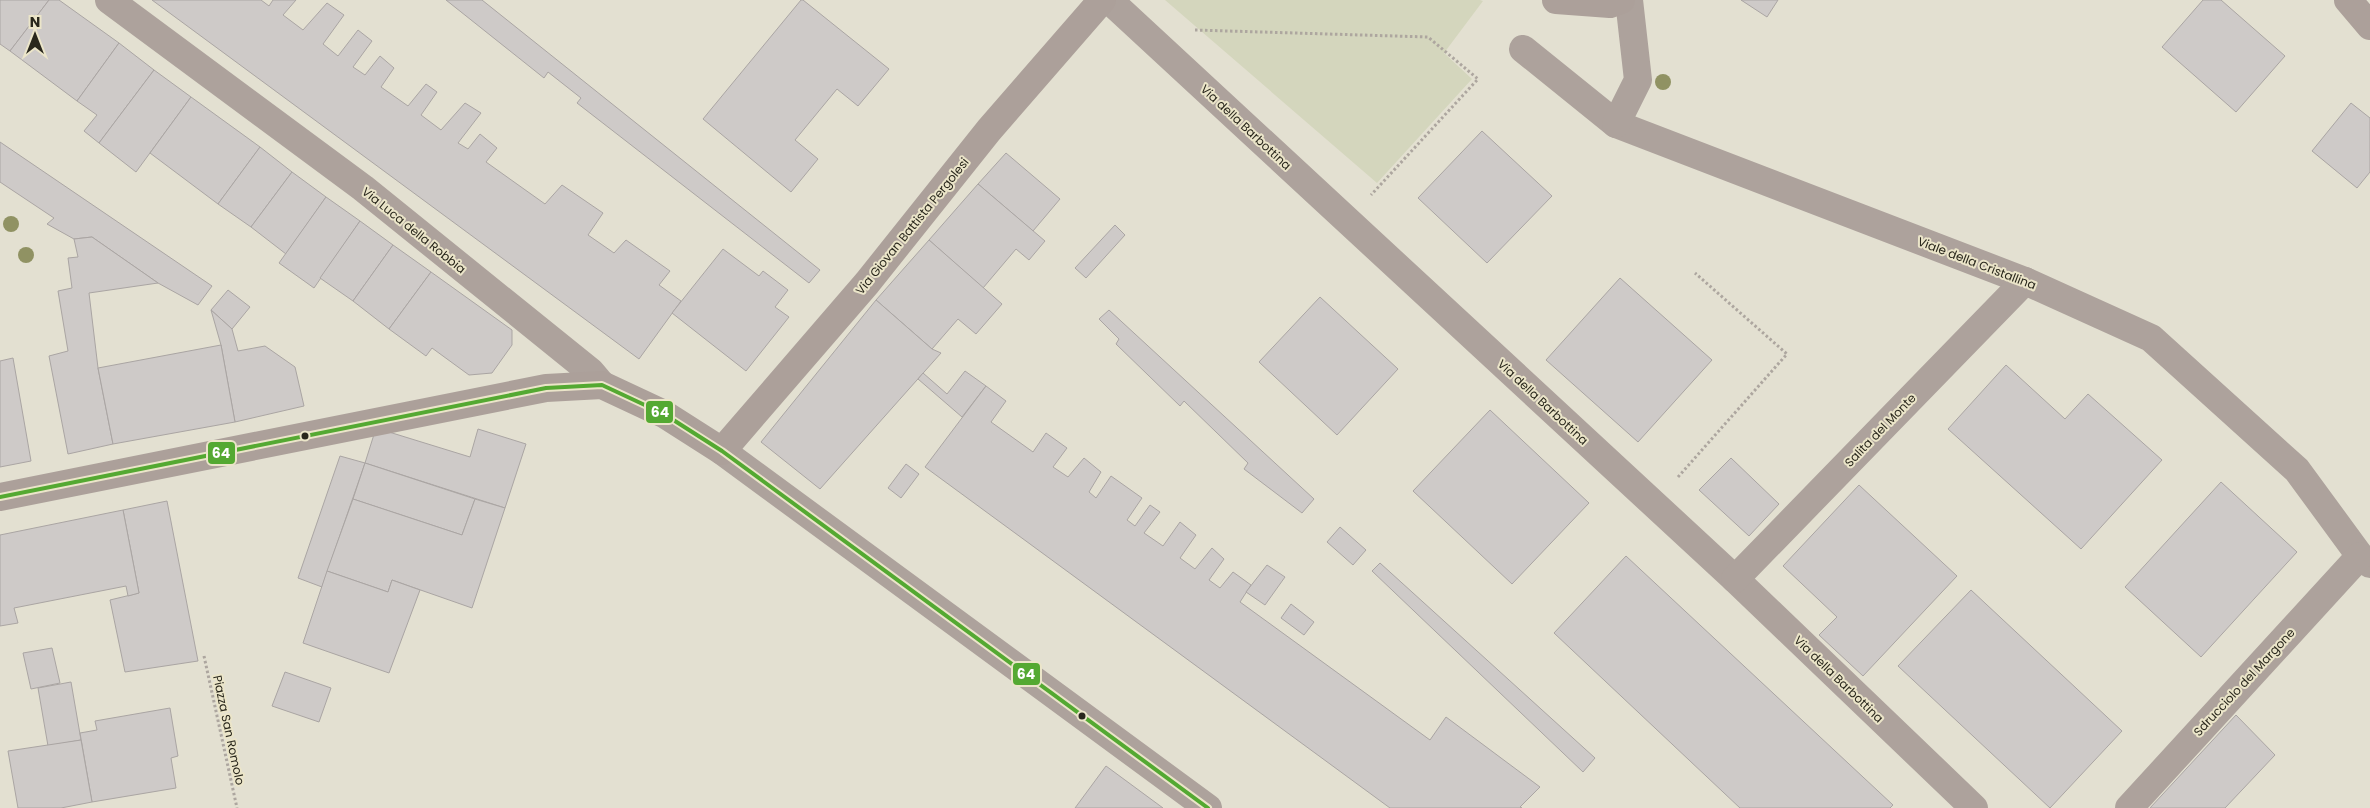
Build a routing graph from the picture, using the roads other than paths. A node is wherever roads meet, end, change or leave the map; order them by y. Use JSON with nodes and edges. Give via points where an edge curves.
{"nodes":[{"id":1,"x":109,"y":0,"type":"edge"},
{"id":2,"x":1102,"y":0,"type":"edge"},
{"id":3,"x":1109,"y":0,"type":"edge"},
{"id":4,"x":1556,"y":0,"type":"edge"},
{"id":5,"x":1621,"y":0,"type":"edge"},
{"id":6,"x":1629,"y":0,"type":"edge"},
{"id":7,"x":2348,"y":0,"type":"edge"},
{"id":8,"x":2370,"y":26,"type":"edge"},
{"id":9,"x":1523,"y":49,"type":"dead end"},
{"id":10,"x":1616,"y":124,"type":"junction"},
{"id":11,"x":2025,"y":281,"type":"junction"},
{"id":12,"x":602,"y":386,"type":"junction"},
{"id":13,"x":722,"y":451,"type":"junction"},
{"id":14,"x":0,"y":497,"type":"edge"},
{"id":15,"x":2365,"y":560,"type":"edge"},
{"id":16,"x":1734,"y":579,"type":"junction"},
{"id":17,"x":1208,"y":808,"type":"edge"},
{"id":18,"x":1974,"y":808,"type":"edge"},
{"id":19,"x":2129,"y":808,"type":"edge"}],
"edges":[{"from":1,"to":12,"type":"street","name":"Via Luca della Robbia","via":[[363,188],[591,372]]},
{"from":2,"to":13,"type":"street","name":"Via Giovan Battista Pergolesi","via":[[989,130],[867,283]]},
{"from":3,"to":16,"type":"street","name":"Via della Barbottina"},
{"from":4,"to":5,"type":"street","via":[[1610,4]]},
{"from":6,"to":10,"type":"street","via":[[1638,80]]},
{"from":7,"to":8,"type":"street"},
{"from":9,"to":10,"type":"street","name":"Viale della Cristallina"},
{"from":10,"to":11,"type":"street","name":"Viale della Cristallina"},
{"from":11,"to":15,"type":"street","name":"Viale della Cristallina","via":[[2151,338],[2298,470]]},
{"from":11,"to":16,"type":"street","name":"Salita del Monte"},
{"from":12,"to":13,"type":"street","name":"Via Luca della Robbia","via":[[664,414]]},
{"from":12,"to":14,"type":"street","via":[[546,388]]},
{"from":13,"to":17,"type":"street"},
{"from":15,"to":19,"type":"street","name":"Sdrucciolo del Margone"},
{"from":16,"to":18,"type":"street","name":"Via della Barbottina"}]}
